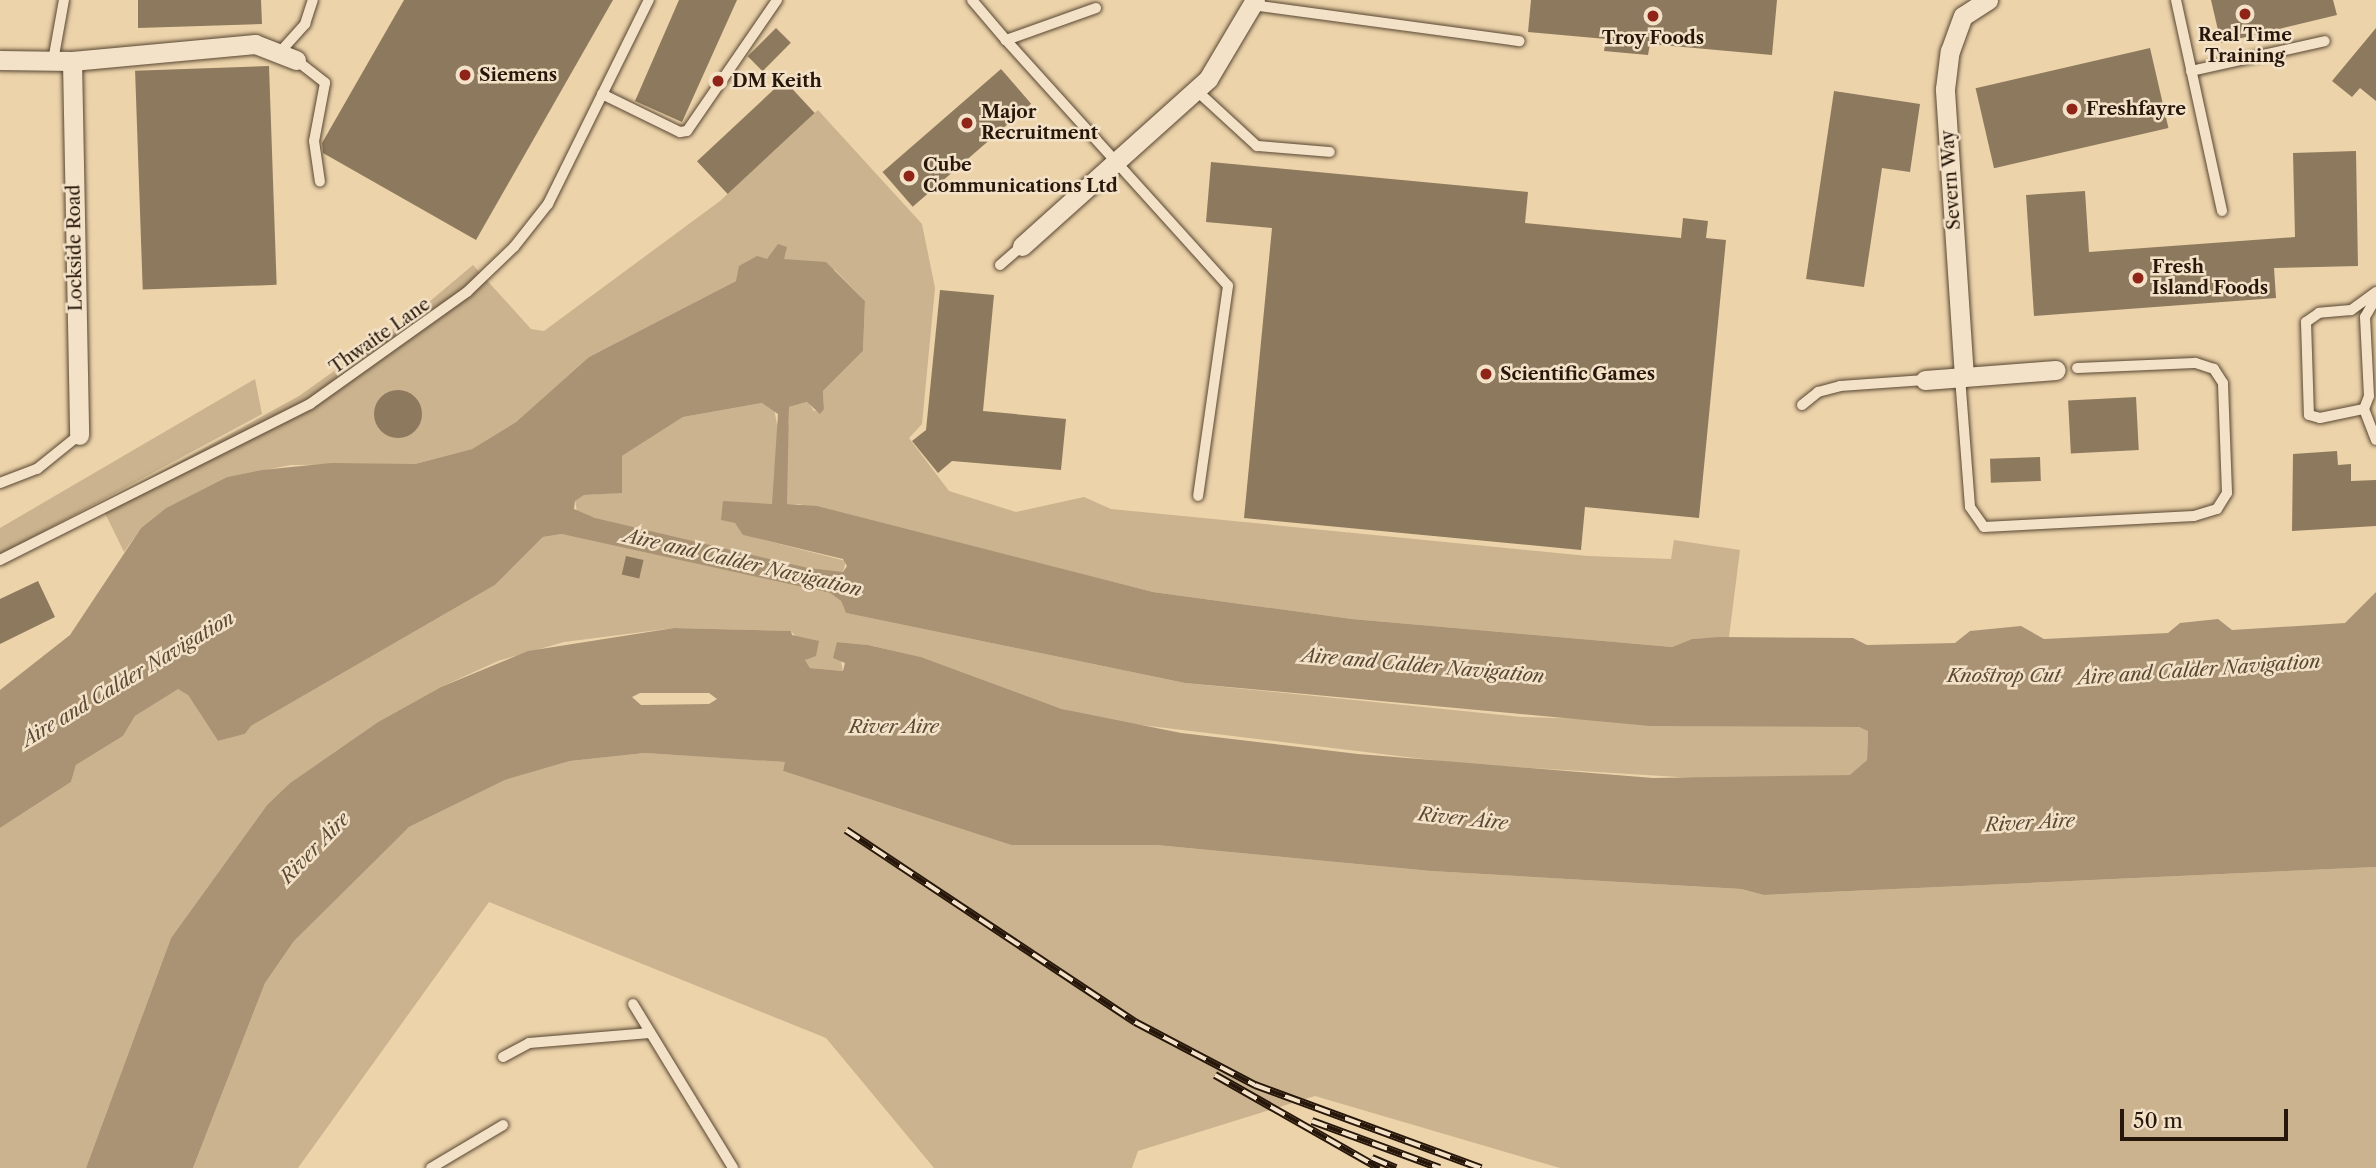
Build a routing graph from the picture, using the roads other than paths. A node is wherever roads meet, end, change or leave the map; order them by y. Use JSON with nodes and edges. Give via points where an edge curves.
{"nodes":[{"id":1,"x":64,"y":0,"type":"edge"},
{"id":2,"x":313,"y":0,"type":"edge"},
{"id":3,"x":649,"y":0,"type":"edge"},
{"id":4,"x":777,"y":0,"type":"edge"},
{"id":5,"x":972,"y":0,"type":"edge"},
{"id":6,"x":1989,"y":0,"type":"edge"},
{"id":7,"x":2176,"y":0,"type":"edge"},
{"id":8,"x":1253,"y":2,"type":"edge"},
{"id":9,"x":1097,"y":8,"type":"dead end"},
{"id":10,"x":1006,"y":40,"type":"junction"},
{"id":11,"x":1520,"y":41,"type":"dead end"},
{"id":12,"x":2325,"y":41,"type":"dead end"},
{"id":13,"x":288,"y":56,"type":"junction"},
{"id":14,"x":0,"y":61,"type":"edge"},
{"id":15,"x":62,"y":61,"type":"junction"},
{"id":16,"x":2191,"y":71,"type":"junction"},
{"id":17,"x":1196,"y":90,"type":"junction"},
{"id":18,"x":602,"y":94,"type":"junction"},
{"id":19,"x":1330,"y":152,"type":"dead end"},
{"id":20,"x":1115,"y":162,"type":"junction"},
{"id":21,"x":320,"y":182,"type":"dead end"},
{"id":22,"x":2221,"y":211,"type":"dead end"},
{"id":23,"x":1022,"y":246,"type":"joint"},
{"id":24,"x":1000,"y":265,"type":"dead end"},
{"id":25,"x":2376,"y":292,"type":"edge"},
{"id":26,"x":2376,"y":298,"type":"edge"},
{"id":27,"x":2077,"y":368,"type":"dead end"},
{"id":28,"x":2056,"y":370,"type":"dead end"},
{"id":29,"x":1962,"y":377,"type":"junction"},
{"id":30,"x":1925,"y":380,"type":"joint"},
{"id":31,"x":1802,"y":405,"type":"dead end"},
{"id":32,"x":2364,"y":409,"type":"junction"},
{"id":33,"x":79,"y":435,"type":"joint"},
{"id":34,"x":2376,"y":440,"type":"edge"},
{"id":35,"x":0,"y":483,"type":"edge"},
{"id":36,"x":1198,"y":496,"type":"dead end"},
{"id":37,"x":0,"y":559,"type":"edge"},
{"id":38,"x":633,"y":1004,"type":"dead end"},
{"id":39,"x":650,"y":1033,"type":"junction"},
{"id":40,"x":503,"y":1057,"type":"dead end"},
{"id":41,"x":503,"y":1125,"type":"dead end"},
{"id":42,"x":431,"y":1168,"type":"edge"},
{"id":43,"x":733,"y":1168,"type":"edge"}],
"edges":[{"from":1,"to":15,"type":"lane"},
{"from":2,"to":13,"type":"lane"},
{"from":3,"to":18,"type":"lane","name":"Thwaite Lane"},
{"from":4,"to":18,"type":"lane","via":[[687,131],[680,132]]},
{"from":5,"to":10,"type":"lane"},
{"from":6,"to":29,"type":"street","name":"Severn Way","via":[[1963,16],[1950,51],[1945,89]]},
{"from":7,"to":16,"type":"lane"},
{"from":8,"to":11,"type":"lane"},
{"from":8,"to":17,"type":"street","via":[[1208,79]]},
{"from":9,"to":10,"type":"lane"},
{"from":10,"to":20,"type":"lane"},
{"from":12,"to":16,"type":"lane"},
{"from":13,"to":15,"type":"street","via":[[255,44]]},
{"from":13,"to":21,"type":"lane","via":[[325,83],[314,141]]},
{"from":14,"to":15,"type":"street"},
{"from":15,"to":33,"type":"street","name":"Lockside Road"},
{"from":16,"to":22,"type":"lane"},
{"from":17,"to":19,"type":"lane","via":[[1257,146]]},
{"from":17,"to":20,"type":"street"},
{"from":18,"to":37,"type":"lane","name":"Thwaite Lane","via":[[548,204],[514,247],[467,292],[310,404]]},
{"from":20,"to":23,"type":"street"},
{"from":20,"to":36,"type":"lane","via":[[1228,286]]},
{"from":23,"to":24,"type":"lane"},
{"from":25,"to":32,"type":"lane","via":[[2351,310],[2319,313],[2306,322],[2309,415],[2320,418]]},
{"from":26,"to":32,"type":"lane","via":[[2365,317],[2369,396]]},
{"from":27,"to":29,"type":"lane","via":[[2194,363],[2214,369],[2223,383],[2227,492],[2217,509],[2180,517],[1984,527],[1970,507]]},
{"from":28,"to":29,"type":"street"},
{"from":29,"to":30,"type":"street"},
{"from":30,"to":31,"type":"lane","via":[[1840,386],[1818,392]]},
{"from":32,"to":34,"type":"lane"},
{"from":33,"to":35,"type":"lane","via":[[37,469]]},
{"from":38,"to":39,"type":"lane"},
{"from":39,"to":40,"type":"lane","via":[[529,1044]]},
{"from":39,"to":43,"type":"lane"},
{"from":41,"to":42,"type":"lane"}]}
